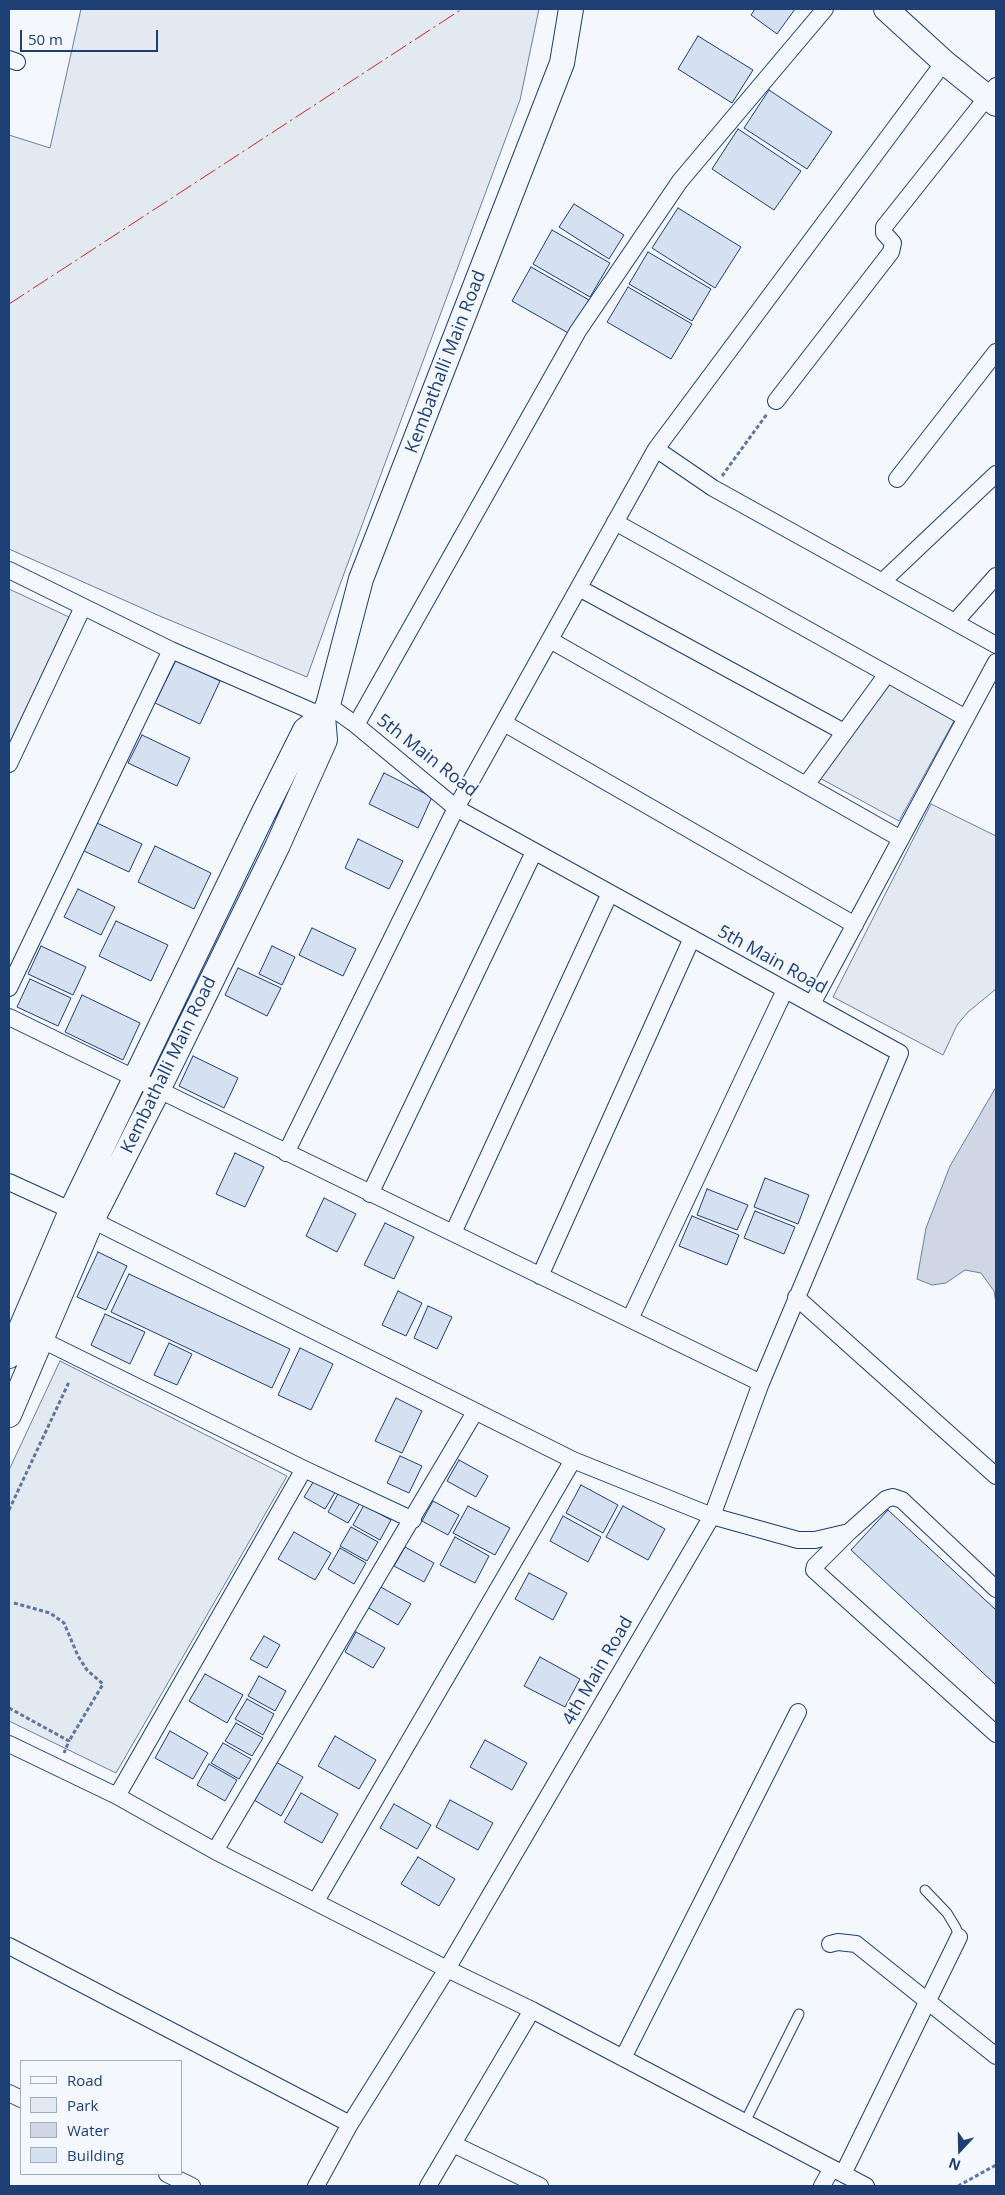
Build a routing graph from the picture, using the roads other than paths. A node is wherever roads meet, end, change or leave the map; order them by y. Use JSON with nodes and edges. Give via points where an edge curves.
{"nodes":[{"id":1,"x":571,"y":9,"type":"edge"},
{"id":2,"x":825,"y":9,"type":"edge"},
{"id":3,"x":886,"y":9,"type":"edge"},
{"id":4,"x":944,"y":62,"type":"junction"},
{"id":5,"x":993,"y":96,"type":"edge"},
{"id":6,"x":996,"y":352,"type":"edge"},
{"id":7,"x":776,"y":401,"type":"road end"},
{"id":8,"x":656,"y":449,"type":"junction"},
{"id":9,"x":996,"y":474,"type":"edge"},
{"id":10,"x":897,"y":479,"type":"dead end"},
{"id":11,"x":615,"y":522,"type":"junction"},
{"id":12,"x":9,"y":570,"type":"edge"},
{"id":13,"x":996,"y":576,"type":"edge"},
{"id":14,"x":882,"y":582,"type":"junction"},
{"id":15,"x":579,"y":588,"type":"junction"},
{"id":16,"x":82,"y":607,"type":"junction"},
{"id":17,"x":955,"y":622,"type":"junction"},
{"id":18,"x":550,"y":640,"type":"junction"},
{"id":19,"x":996,"y":645,"type":"edge"},
{"id":20,"x":171,"y":650,"type":"junction"},
{"id":21,"x":996,"y":662,"type":"edge"},
{"id":22,"x":887,"y":674,"type":"junction"},
{"id":23,"x":326,"y":710,"type":"junction"},
{"id":24,"x":966,"y":718,"type":"junction"},
{"id":25,"x":504,"y":723,"type":"junction"},
{"id":26,"x":356,"y":725,"type":"junction"},
{"id":27,"x":844,"y":732,"type":"junction"},
{"id":28,"x":9,"y":764,"type":"edge"},
{"id":29,"x":806,"y":785,"type":"junction"},
{"id":30,"x":456,"y":808,"type":"junction"},
{"id":31,"x":901,"y":839,"type":"junction"},
{"id":32,"x":534,"y":852,"type":"junction"},
{"id":33,"x":610,"y":893,"type":"junction"},
{"id":34,"x":855,"y":925,"type":"junction"},
{"id":35,"x":692,"y":938,"type":"junction"},
{"id":36,"x":9,"y":988,"type":"edge"},
{"id":37,"x":785,"y":990,"type":"junction"},
{"id":38,"x":812,"y":1004,"type":"junction"},
{"id":39,"x":9,"y":1017,"type":"edge"},
{"id":40,"x":134,"y":1078,"type":"junction"},
{"id":41,"x":158,"y":1090,"type":"junction"},
{"id":42,"x":286,"y":1153,"type":"junction"},
{"id":43,"x":9,"y":1182,"type":"edge"},
{"id":44,"x":370,"y":1194,"type":"junction"},
{"id":45,"x":81,"y":1216,"type":"junction"},
{"id":46,"x":452,"y":1233,"type":"junction"},
{"id":47,"x":540,"y":1276,"type":"junction"},
{"id":48,"x":796,"y":1297,"type":"junction"},
{"id":49,"x":630,"y":1319,"type":"junction"},
{"id":50,"x":42,"y":1340,"type":"junction"},
{"id":51,"x":9,"y":1356,"type":"edge"},
{"id":52,"x":761,"y":1383,"type":"junction"},
{"id":53,"x":475,"y":1412,"type":"junction"},
{"id":54,"x":9,"y":1415,"type":"edge"},
{"id":55,"x":574,"y":1460,"type":"junction"},
{"id":56,"x":304,"y":1469,"type":"junction"},
{"id":57,"x":996,"y":1476,"type":"edge"},
{"id":58,"x":712,"y":1516,"type":"junction"},
{"id":59,"x":413,"y":1520,"type":"junction"},
{"id":60,"x":849,"y":1532,"type":"junction"},
{"id":61,"x":996,"y":1589,"type":"edge"},
{"id":62,"x":798,"y":1712,"type":"dead end"},
{"id":63,"x":996,"y":1734,"type":"edge"},
{"id":64,"x":9,"y":1744,"type":"edge"},
{"id":65,"x":116,"y":1796,"type":"junction"},
{"id":66,"x":215,"y":1851,"type":"junction"},
{"id":67,"x":925,"y":1890,"type":"dead end"},
{"id":68,"x":316,"y":1902,"type":"junction"},
{"id":69,"x":959,"y":1937,"type":"joint"},
{"id":70,"x":830,"y":1944,"type":"dead end"},
{"id":71,"x":9,"y":1946,"type":"edge"},
{"id":72,"x":447,"y":1969,"type":"junction"},
{"id":73,"x":927,"y":2001,"type":"junction"},
{"id":74,"x":532,"y":2010,"type":"junction"},
{"id":75,"x":799,"y":2014,"type":"dead end"},
{"id":76,"x":996,"y":2056,"type":"edge"},
{"id":77,"x":623,"y":2058,"type":"junction"},
{"id":78,"x":745,"y":2122,"type":"junction"},
{"id":79,"x":350,"y":2124,"type":"junction"},
{"id":80,"x":453,"y":2144,"type":"junction"},
{"id":81,"x":838,"y":2171,"type":"junction"},
{"id":82,"x":169,"y":2175,"type":"edge"},
{"id":83,"x":192,"y":2186,"type":"edge"},
{"id":84,"x":316,"y":2186,"type":"edge"},
{"id":85,"x":428,"y":2186,"type":"edge"},
{"id":86,"x":540,"y":2186,"type":"edge"},
{"id":87,"x":822,"y":2186,"type":"edge"},
{"id":88,"x":866,"y":2186,"type":"edge"}],
"edges":[{"from":1,"to":23,"type":"street","name":"Kembathalli Main Road","via":[[562,63],[361,579]]},
{"from":2,"to":26,"type":"street","via":[[680,181],[578,331]]},
{"from":3,"to":4,"type":"street"},
{"from":4,"to":5,"type":"street"},
{"from":4,"to":8,"type":"street"},
{"from":5,"to":7,"type":"street","via":[[884,227],[884,233],[893,243],[891,252]]},
{"from":6,"to":10,"type":"street"},
{"from":8,"to":11,"type":"street"},
{"from":8,"to":14,"type":"street","via":[[713,488]]},
{"from":9,"to":14,"type":"street"},
{"from":11,"to":15,"type":"street"},
{"from":11,"to":22,"type":"street"},
{"from":12,"to":16,"type":"street","name":"5th Main Road"},
{"from":13,"to":17,"type":"street"},
{"from":14,"to":17,"type":"street"},
{"from":15,"to":18,"type":"street"},
{"from":15,"to":27,"type":"street"},
{"from":16,"to":20,"type":"street","name":"5th Main Road"},
{"from":16,"to":28,"type":"street"},
{"from":17,"to":19,"type":"street"},
{"from":18,"to":25,"type":"street"},
{"from":18,"to":29,"type":"street"},
{"from":20,"to":23,"type":"street","name":"5th Main Road"},
{"from":20,"to":36,"type":"street"},
{"from":21,"to":24,"type":"street"},
{"from":22,"to":24,"type":"street"},
{"from":22,"to":27,"type":"street"},
{"from":23,"to":26,"type":"street","name":"5th Main Road"},
{"from":23,"to":40,"type":"street","name":"Kembathalli Main Road","via":[[306,730]]},
{"from":23,"to":41,"type":"street","name":"Kembathalli Main Road","via":[[324,740],[277,847]]},
{"from":24,"to":31,"type":"street"},
{"from":25,"to":30,"type":"street"},
{"from":25,"to":34,"type":"street"},
{"from":26,"to":30,"type":"street","name":"5th Main Road"},
{"from":27,"to":29,"type":"street"},
{"from":29,"to":31,"type":"street"},
{"from":30,"to":32,"type":"street","name":"5th Main Road"},
{"from":30,"to":42,"type":"street"},
{"from":31,"to":34,"type":"street"},
{"from":32,"to":33,"type":"street","name":"5th Main Road"},
{"from":32,"to":44,"type":"street"},
{"from":33,"to":35,"type":"street","name":"5th Main Road"},
{"from":33,"to":46,"type":"street"},
{"from":34,"to":38,"type":"street"},
{"from":35,"to":37,"type":"street","name":"5th Main Road"},
{"from":35,"to":47,"type":"street"},
{"from":37,"to":38,"type":"street","name":"5th Main Road"},
{"from":37,"to":49,"type":"street"},
{"from":38,"to":48,"type":"street","name":"5th Main Road","via":[[900,1053]]},
{"from":39,"to":40,"type":"street"},
{"from":40,"to":41,"type":"street"},
{"from":40,"to":45,"type":"street","name":"Kembathalli Main Road"},
{"from":41,"to":42,"type":"street"},
{"from":41,"to":45,"type":"street","name":"Kembathalli Main Road"},
{"from":42,"to":44,"type":"street"},
{"from":43,"to":45,"type":"street"},
{"from":44,"to":46,"type":"street"},
{"from":45,"to":50,"type":"street","name":"Kembathalli Main Road"},
{"from":45,"to":51,"type":"street","name":"Kembathalli Main Road"},
{"from":45,"to":53,"type":"street"},
{"from":46,"to":47,"type":"street"},
{"from":47,"to":49,"type":"street"},
{"from":48,"to":52,"type":"street","name":"5th Main Road"},
{"from":48,"to":57,"type":"street"},
{"from":49,"to":52,"type":"street"},
{"from":50,"to":54,"type":"street","name":"Kembathalli Main Road"},
{"from":50,"to":56,"type":"street"},
{"from":52,"to":58,"type":"street","name":"4th Main Road"},
{"from":53,"to":55,"type":"street"},
{"from":53,"to":59,"type":"street"},
{"from":55,"to":58,"type":"street"},
{"from":55,"to":68,"type":"street"},
{"from":56,"to":59,"type":"street"},
{"from":56,"to":65,"type":"street"},
{"from":58,"to":60,"type":"street","via":[[798,1540],[815,1540]]},
{"from":58,"to":72,"type":"street","name":"4th Main Road"},
{"from":59,"to":66,"type":"street"},
{"from":60,"to":61,"type":"street","via":[[886,1499],[902,1500]]},
{"from":60,"to":63,"type":"street","via":[[814,1570]]},
{"from":62,"to":77,"type":"street"},
{"from":64,"to":65,"type":"street"},
{"from":65,"to":66,"type":"street"},
{"from":66,"to":68,"type":"street"},
{"from":67,"to":69,"type":"lane","via":[[947,1912]]},
{"from":68,"to":72,"type":"street"},
{"from":69,"to":73,"type":"street"},
{"from":70,"to":73,"type":"street","via":[[856,1944]]},
{"from":71,"to":79,"type":"street"},
{"from":72,"to":74,"type":"street"},
{"from":72,"to":79,"type":"street","name":"4th Main Road"},
{"from":73,"to":76,"type":"street"},
{"from":73,"to":81,"type":"street"},
{"from":74,"to":77,"type":"street"},
{"from":74,"to":80,"type":"street"},
{"from":75,"to":78,"type":"lane"},
{"from":77,"to":78,"type":"street"},
{"from":78,"to":81,"type":"street"},
{"from":79,"to":84,"type":"street","name":"4th Main Road"},
{"from":80,"to":85,"type":"street"},
{"from":80,"to":86,"type":"street"},
{"from":81,"to":87,"type":"street"},
{"from":81,"to":88,"type":"street"},
{"from":82,"to":83,"type":"street"}]}
